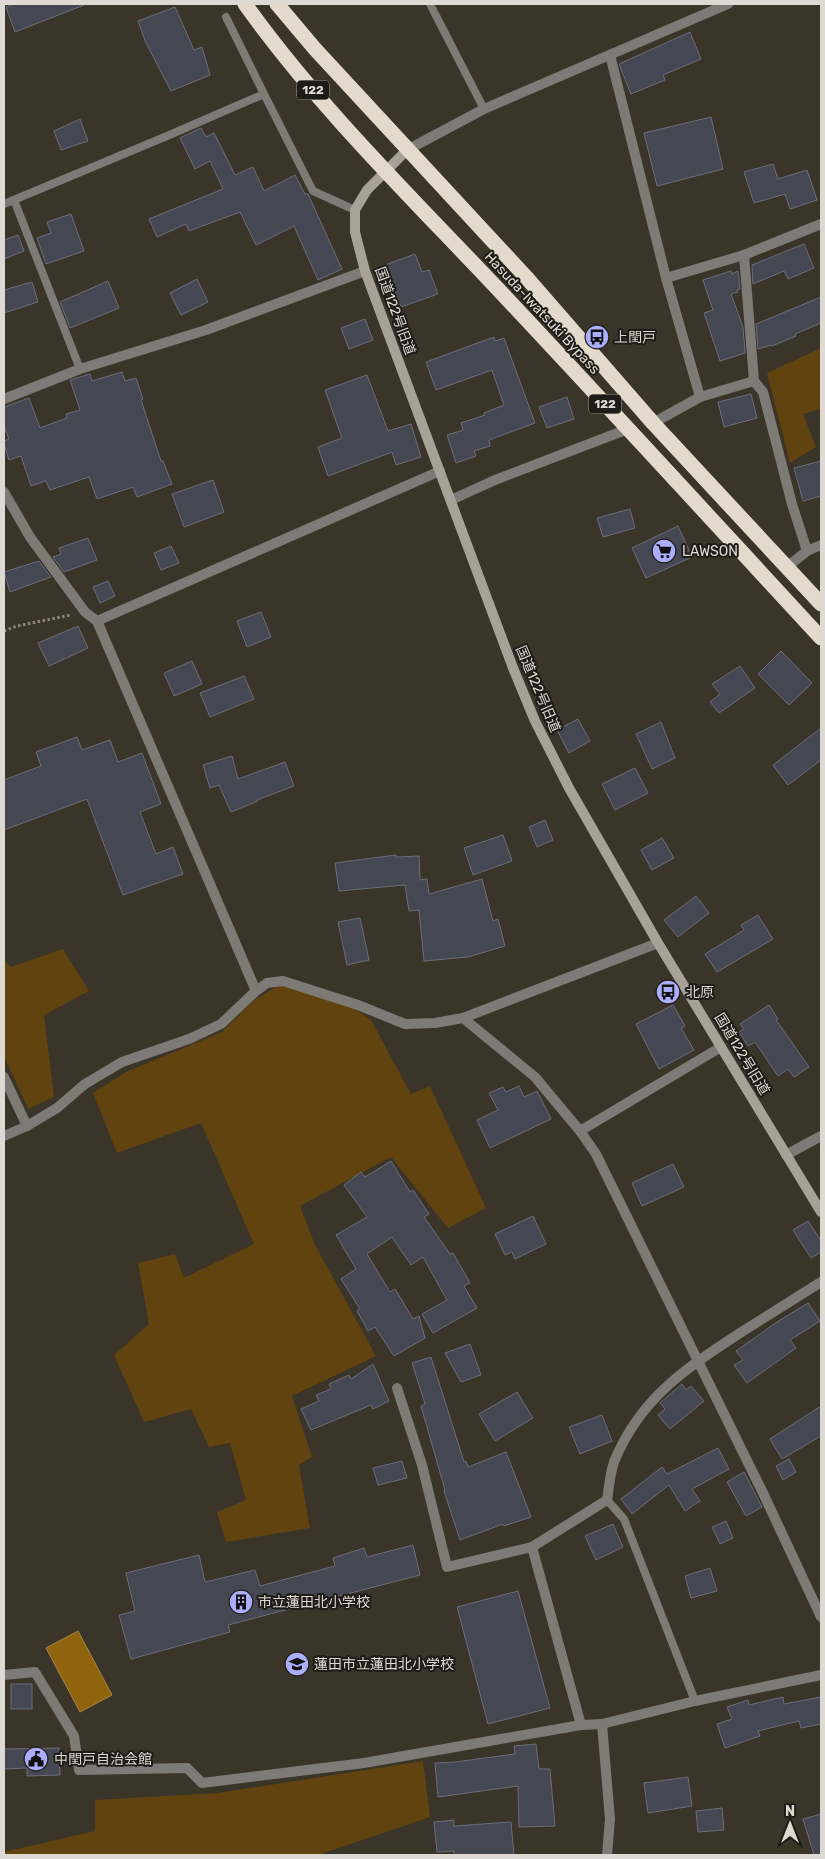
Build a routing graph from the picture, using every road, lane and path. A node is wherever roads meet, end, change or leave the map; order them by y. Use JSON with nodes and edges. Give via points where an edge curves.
{"nodes":[{"id":1,"x":244,"y":4,"type":"edge"},
{"id":2,"x":430,"y":4,"type":"edge"},
{"id":3,"x":728,"y":4,"type":"edge"},
{"id":4,"x":280,"y":5,"type":"edge"},
{"id":5,"x":226,"y":17,"type":"dead end"},
{"id":6,"x":610,"y":55,"type":"junction"},
{"id":7,"x":264,"y":94,"type":"junction"},
{"id":8,"x":484,"y":109,"type":"junction"},
{"id":9,"x":407,"y":150,"type":"junction"},
{"id":10,"x":386,"y":172,"type":"junction"},
{"id":11,"x":14,"y":200,"type":"junction"},
{"id":12,"x":4,"y":204,"type":"edge"},
{"id":13,"x":355,"y":210,"type":"junction"},
{"id":14,"x":821,"y":224,"type":"edge"},
{"id":15,"x":744,"y":255,"type":"junction"},
{"id":16,"x":365,"y":271,"type":"junction"},
{"id":17,"x":666,"y":278,"type":"junction"},
{"id":18,"x":80,"y":369,"type":"junction"},
{"id":19,"x":754,"y":381,"type":"junction"},
{"id":20,"x":700,"y":397,"type":"junction"},
{"id":21,"x":4,"y":399,"type":"edge"},
{"id":22,"x":654,"y":423,"type":"junction"},
{"id":23,"x":628,"y":429,"type":"junction"},
{"id":24,"x":440,"y":471,"type":"junction"},
{"id":25,"x":4,"y":492,"type":"edge"},
{"id":26,"x":451,"y":500,"type":"junction"},
{"id":27,"x":821,"y":545,"type":"edge"},
{"id":28,"x":807,"y":551,"type":"junction"},
{"id":29,"x":787,"y":567,"type":"junction"},
{"id":30,"x":821,"y":604,"type":"edge"},
{"id":31,"x":85,"y":612,"type":"junction"},
{"id":32,"x":97,"y":621,"type":"junction"},
{"id":33,"x":4,"y":631,"type":"edge"},
{"id":34,"x":821,"y":638,"type":"edge"},
{"id":35,"x":658,"y":943,"type":"junction"},
{"id":36,"x":256,"y":991,"type":"junction"},
{"id":37,"x":463,"y":1018,"type":"junction"},
{"id":38,"x":721,"y":1047,"type":"junction"},
{"id":39,"x":4,"y":1077,"type":"edge"},
{"id":40,"x":27,"y":1126,"type":"junction"},
{"id":41,"x":580,"y":1131,"type":"junction"},
{"id":42,"x":4,"y":1136,"type":"edge"},
{"id":43,"x":821,"y":1136,"type":"edge"},
{"id":44,"x":786,"y":1156,"type":"junction"},
{"id":45,"x":821,"y":1212,"type":"edge"},
{"id":46,"x":821,"y":1282,"type":"edge"},
{"id":47,"x":697,"y":1361,"type":"junction"},
{"id":48,"x":397,"y":1388,"type":"dead end"},
{"id":49,"x":607,"y":1500,"type":"junction"},
{"id":50,"x":532,"y":1547,"type":"junction"},
{"id":51,"x":821,"y":1617,"type":"edge"},
{"id":52,"x":4,"y":1675,"type":"edge"},
{"id":53,"x":821,"y":1675,"type":"edge"},
{"id":54,"x":695,"y":1701,"type":"junction"},
{"id":55,"x":602,"y":1724,"type":"junction"},
{"id":56,"x":581,"y":1726,"type":"junction"},
{"id":57,"x":607,"y":1855,"type":"edge"}],
"edges":[{"from":1,"to":10,"type":"highway","name":"Hasuda-Iwatsuki Bypass","number":"122","via":[[268,37]]},
{"from":2,"to":8,"type":"lane"},
{"from":3,"to":6,"type":"street"},
{"from":4,"to":9,"type":"highway","name":"Hasuda-Iwatsuki Bypass","number":"122","via":[[315,49]]},
{"from":5,"to":7,"type":"lane"},
{"from":6,"to":8,"type":"street"},
{"from":6,"to":17,"type":"street"},
{"from":7,"to":11,"type":"lane"},
{"from":7,"to":13,"type":"lane","via":[[313,191]]},
{"from":8,"to":9,"type":"street"},
{"from":9,"to":10,"type":"street"},
{"from":9,"to":22,"type":"highway","name":"Hasuda-Iwatsuki Bypass","number":"122"},
{"from":10,"to":13,"type":"street","via":[[367,190]]},
{"from":10,"to":23,"type":"highway","name":"Hasuda-Iwatsuki Bypass","number":"122"},
{"from":11,"to":12,"type":"lane"},
{"from":11,"to":18,"type":"lane"},
{"from":13,"to":16,"type":"street","name":"国道122号旧道","via":[[355,232]]},
{"from":14,"to":15,"type":"street"},
{"from":15,"to":17,"type":"street"},
{"from":15,"to":19,"type":"street"},
{"from":16,"to":18,"type":"street","via":[[206,330]]},
{"from":16,"to":24,"type":"street","name":"国道122号旧道"},
{"from":17,"to":20,"type":"street"},
{"from":18,"to":21,"type":"street"},
{"from":19,"to":20,"type":"street"},
{"from":19,"to":28,"type":"street","via":[[763,392]]},
{"from":20,"to":22,"type":"street"},
{"from":22,"to":29,"type":"highway","name":"Hasuda-Iwatsuki Bypass","number":"122"},
{"from":23,"to":26,"type":"street"},
{"from":23,"to":34,"type":"highway","name":"Hasuda-Iwatsuki Bypass","number":"122"},
{"from":24,"to":26,"type":"street","name":"国道122号旧道"},
{"from":24,"to":32,"type":"street"},
{"from":25,"to":31,"type":"street","via":[[30,537]]},
{"from":26,"to":35,"type":"street","name":"国道122号旧道","via":[[535,721],[569,788]]},
{"from":27,"to":28,"type":"street"},
{"from":28,"to":29,"type":"street"},
{"from":29,"to":30,"type":"highway","name":"Hasuda-Iwatsuki Bypass","number":"122"},
{"from":31,"to":32,"type":"street"},
{"from":31,"to":33,"type":"path"},
{"from":32,"to":36,"type":"street"},
{"from":35,"to":37,"type":"street"},
{"from":35,"to":38,"type":"street","name":"国道122号旧道"},
{"from":36,"to":37,"type":"street","via":[[267,983],[282,981],[405,1024]]},
{"from":36,"to":40,"type":"street","via":[[221,1024],[122,1062]]},
{"from":37,"to":41,"type":"street","via":[[535,1077]]},
{"from":38,"to":41,"type":"street"},
{"from":38,"to":44,"type":"street","name":"国道122号旧道"},
{"from":39,"to":40,"type":"street"},
{"from":40,"to":42,"type":"street"},
{"from":41,"to":47,"type":"street","via":[[596,1154]]},
{"from":43,"to":44,"type":"street"},
{"from":44,"to":45,"type":"street","name":"国道122号旧道"},
{"from":46,"to":47,"type":"street"},
{"from":47,"to":49,"type":"street","via":[[670,1382],[645,1408],[613,1464]]},
{"from":47,"to":51,"type":"street"},
{"from":48,"to":50,"type":"street","via":[[422,1465],[447,1567]]},
{"from":49,"to":50,"type":"street"},
{"from":49,"to":54,"type":"lane","via":[[624,1519]]},
{"from":50,"to":56,"type":"street"},
{"from":52,"to":56,"type":"street","via":[[36,1672],[74,1736],[79,1770],[188,1768],[202,1783],[364,1763]]},
{"from":53,"to":54,"type":"street"},
{"from":54,"to":55,"type":"street"},
{"from":55,"to":56,"type":"street"},
{"from":55,"to":57,"type":"street","via":[[610,1819]]}]}
